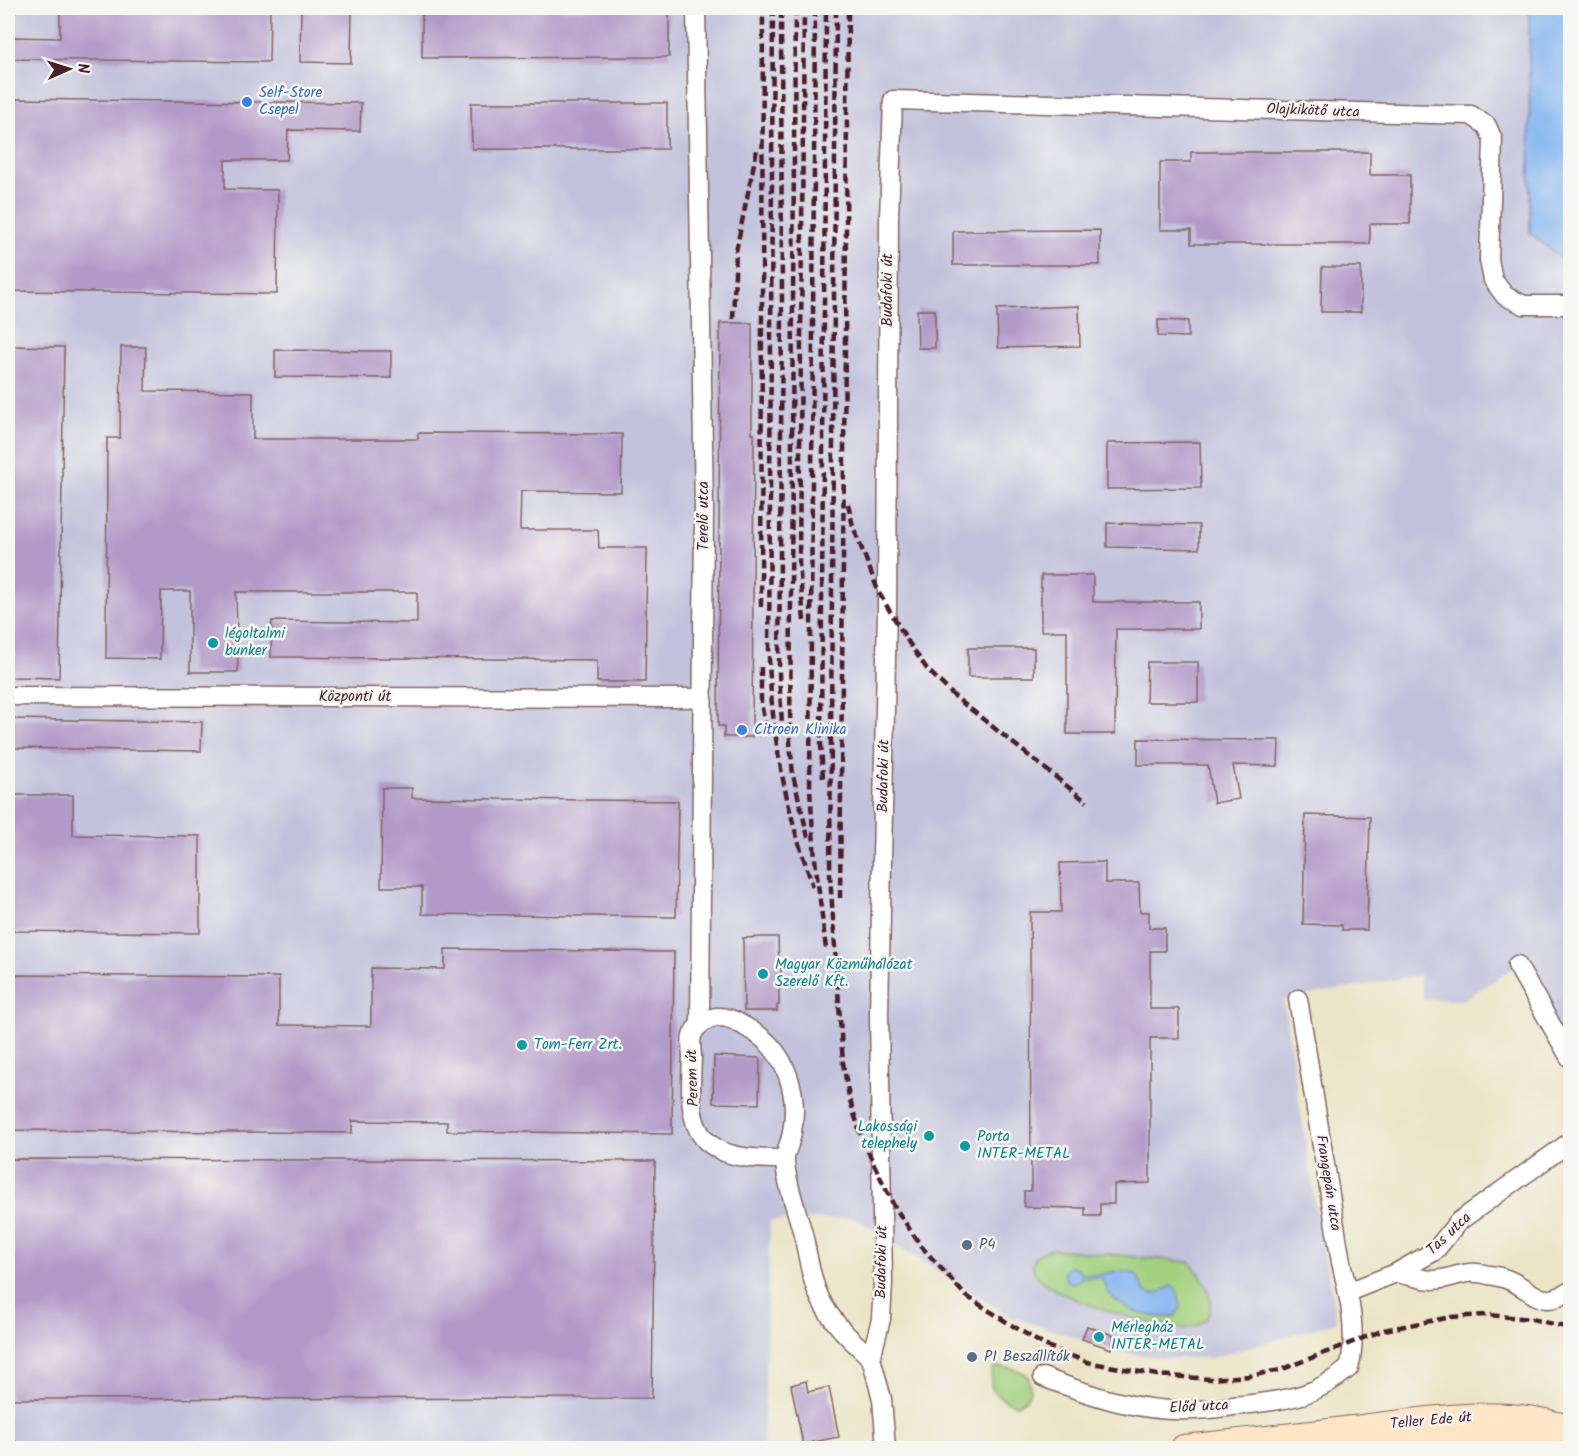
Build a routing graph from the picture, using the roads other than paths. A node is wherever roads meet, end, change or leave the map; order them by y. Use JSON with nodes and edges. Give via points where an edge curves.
{"nodes":[{"id":1,"x":696,"y":8,"type":"edge"},
{"id":2,"x":893,"y":100,"type":"joint"},
{"id":3,"x":1570,"y":305,"type":"edge"},
{"id":4,"x":8,"y":696,"type":"edge"},
{"id":5,"x":702,"y":698,"type":"junction"},
{"id":6,"x":1517,"y":965,"type":"dead end"},
{"id":7,"x":1298,"y":999,"type":"dead end"},
{"id":8,"x":700,"y":1024,"type":"junction"},
{"id":9,"x":1570,"y":1058,"type":"edge"},
{"id":10,"x":1570,"y":1142,"type":"edge"},
{"id":11,"x":785,"y":1159,"type":"junction"},
{"id":12,"x":1396,"y":1273,"type":"junction"},
{"id":13,"x":1570,"y":1291,"type":"edge"},
{"id":14,"x":1348,"y":1292,"type":"junction"},
{"id":15,"x":871,"y":1358,"type":"junction"},
{"id":16,"x":1349,"y":1368,"type":"joint"},
{"id":17,"x":1044,"y":1377,"type":"dead end"},
{"id":18,"x":1570,"y":1429,"type":"edge"},
{"id":19,"x":886,"y":1449,"type":"edge"},
{"id":20,"x":1184,"y":1449,"type":"edge"},
{"id":21,"x":1348,"y":1449,"type":"edge"},
{"id":22,"x":1563,"y":1449,"type":"edge"}],
"edges":[{"from":1,"to":5,"type":"street","name":"Terelő utca","via":[[704,424]]},
{"from":2,"to":3,"type":"street","name":"Olajkikötő utca","via":[[1471,115],[1487,126],[1493,140],[1493,280],[1505,296],[1524,305]]},
{"from":2,"to":15,"type":"street","name":"Budafoki út","via":[[879,1014],[883,1283],[881,1319]]},
{"from":4,"to":5,"type":"street","name":"Központi út"},
{"from":5,"to":8,"type":"street","name":"Terelő utca"},
{"from":6,"to":9,"type":"street"},
{"from":7,"to":14,"type":"street","name":"Frangepán utca"},
{"from":8,"to":11,"type":"street","via":[[710,1018],[733,1019],[765,1039],[780,1055],[793,1101],[793,1130]]},
{"from":8,"to":11,"type":"street","name":"Perem út","via":[[692,1035],[691,1074],[691,1104],[698,1128],[720,1150],[746,1157]]},
{"from":10,"to":12,"type":"street","name":"Tas utca","via":[[1458,1222],[1435,1251]]},
{"from":11,"to":15,"type":"street","via":[[818,1294],[837,1324]]},
{"from":12,"to":13,"type":"street","via":[[1433,1280],[1464,1272],[1485,1274],[1511,1281],[1545,1299],[1558,1298]]},
{"from":12,"to":14,"type":"street","name":"Tas utca"},
{"from":14,"to":16,"type":"street","name":"Frangepán utca","via":[[1353,1341]]},
{"from":15,"to":19,"type":"street","name":"Budafoki út","via":[[882,1399]]},
{"from":16,"to":17,"type":"street","name":"Előd utca","via":[[1331,1383],[1309,1393],[1283,1400],[1194,1410],[1120,1403]]},
{"from":18,"to":20,"type":"main road","name":"Teller Ede út","via":[[1506,1417],[1451,1417]]},
{"from":21,"to":22,"type":"main road","name":"Teller Ede út","via":[[1482,1434],[1517,1437]]}]}
